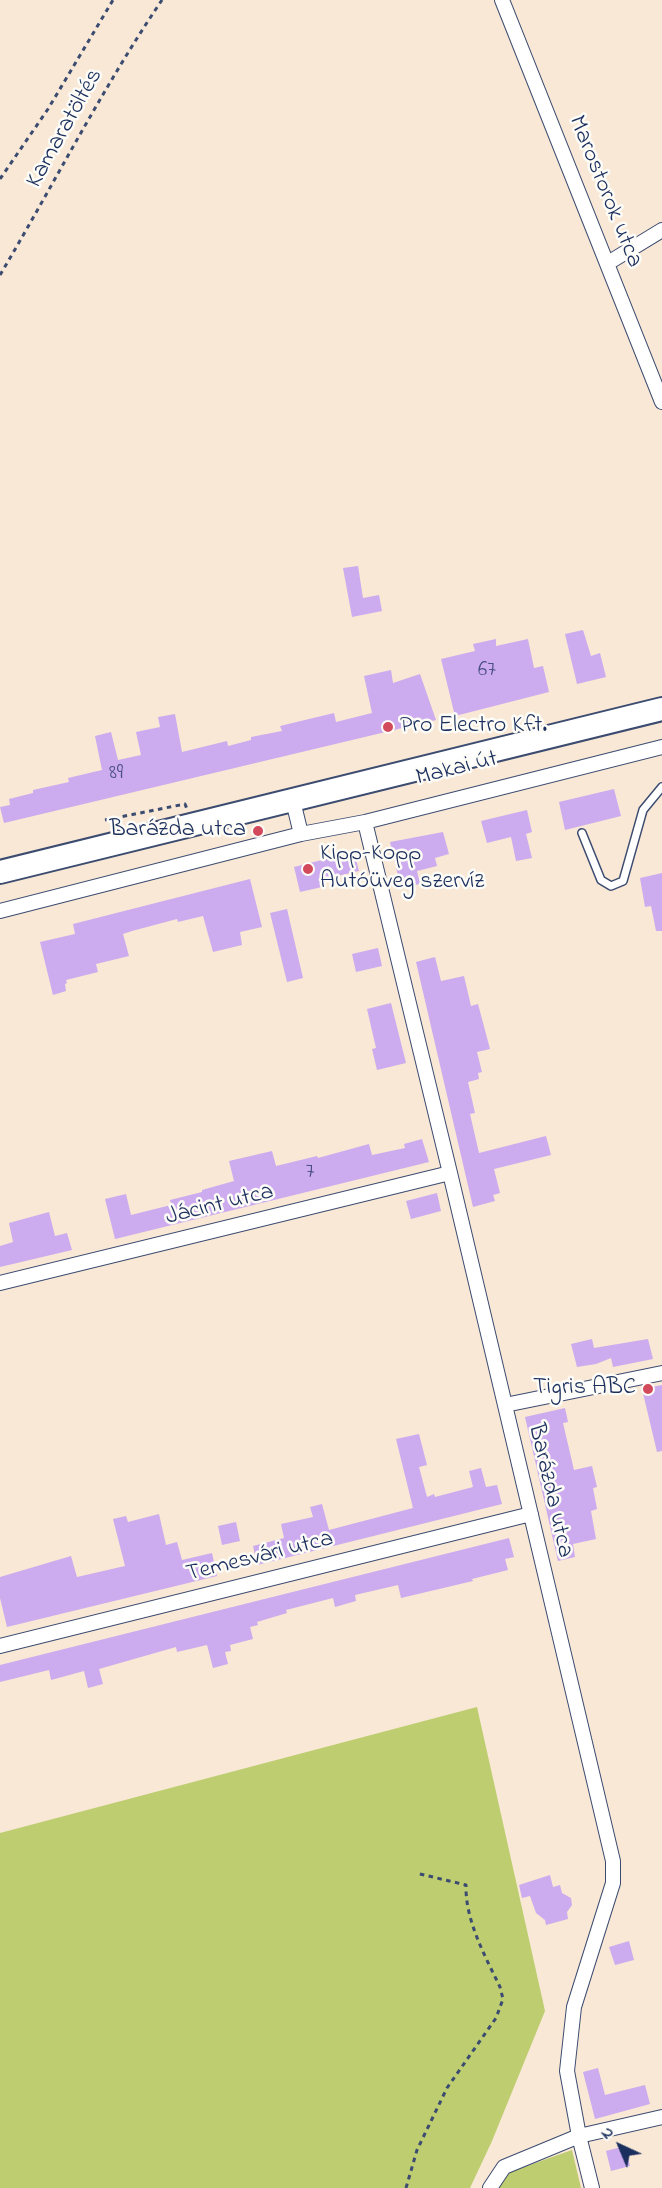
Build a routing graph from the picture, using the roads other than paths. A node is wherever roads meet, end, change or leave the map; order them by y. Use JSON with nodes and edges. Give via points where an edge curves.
{"nodes":[{"id":1,"x":502,"y":0,"type":"edge"},
{"id":2,"x":662,"y":230,"type":"edge"},
{"id":3,"x":608,"y":263,"type":"junction"},
{"id":4,"x":662,"y":402,"type":"edge"},
{"id":5,"x":662,"y":709,"type":"edge"},
{"id":6,"x":662,"y":747,"type":"edge"},
{"id":7,"x":662,"y":787,"type":"edge"},
{"id":8,"x":293,"y":801,"type":"junction"},
{"id":9,"x":365,"y":822,"type":"junction"},
{"id":10,"x":582,"y":833,"type":"dead end"},
{"id":11,"x":301,"y":834,"type":"junction"},
{"id":12,"x":0,"y":872,"type":"edge"},
{"id":13,"x":0,"y":911,"type":"edge"},
{"id":14,"x":450,"y":1173,"type":"junction"},
{"id":15,"x":0,"y":1283,"type":"edge"},
{"id":16,"x":662,"y":1372,"type":"edge"},
{"id":17,"x":506,"y":1406,"type":"junction"},
{"id":18,"x":531,"y":1514,"type":"junction"},
{"id":19,"x":0,"y":1646,"type":"edge"},
{"id":20,"x":662,"y":2117,"type":"edge"},
{"id":21,"x":579,"y":2136,"type":"junction"},
{"id":22,"x":490,"y":2188,"type":"edge"},
{"id":23,"x":592,"y":2188,"type":"edge"}],
"edges":[{"from":1,"to":3,"type":"street","name":"Marostorok utca"},
{"from":2,"to":3,"type":"street"},
{"from":3,"to":4,"type":"street","name":"Marostorok utca"},
{"from":5,"to":8,"type":"main road","name":"Makai út"},
{"from":6,"to":9,"type":"street","name":"Makai út"},
{"from":7,"to":10,"type":"lane","via":[[643,810],[623,881],[611,886],[601,880]]},
{"from":8,"to":11,"type":"street"},
{"from":8,"to":12,"type":"main road","name":"Makai út"},
{"from":9,"to":11,"type":"street","name":"Makai út"},
{"from":9,"to":14,"type":"street","name":"Barázda utca"},
{"from":11,"to":13,"type":"street","name":"Makai út"},
{"from":14,"to":15,"type":"street","name":"Jácint utca"},
{"from":14,"to":17,"type":"street","name":"Barázda utca"},
{"from":16,"to":17,"type":"street"},
{"from":17,"to":18,"type":"street","name":"Barázda utca"},
{"from":18,"to":19,"type":"street","name":"Temesvári utca"},
{"from":18,"to":21,"type":"street","name":"Barázda utca","via":[[613,1861],[613,1883],[571,2028],[567,2071]]},
{"from":20,"to":21,"type":"street"},
{"from":21,"to":22,"type":"street","via":[[504,2167]]},
{"from":21,"to":23,"type":"street","name":"Barázda utca"}]}
